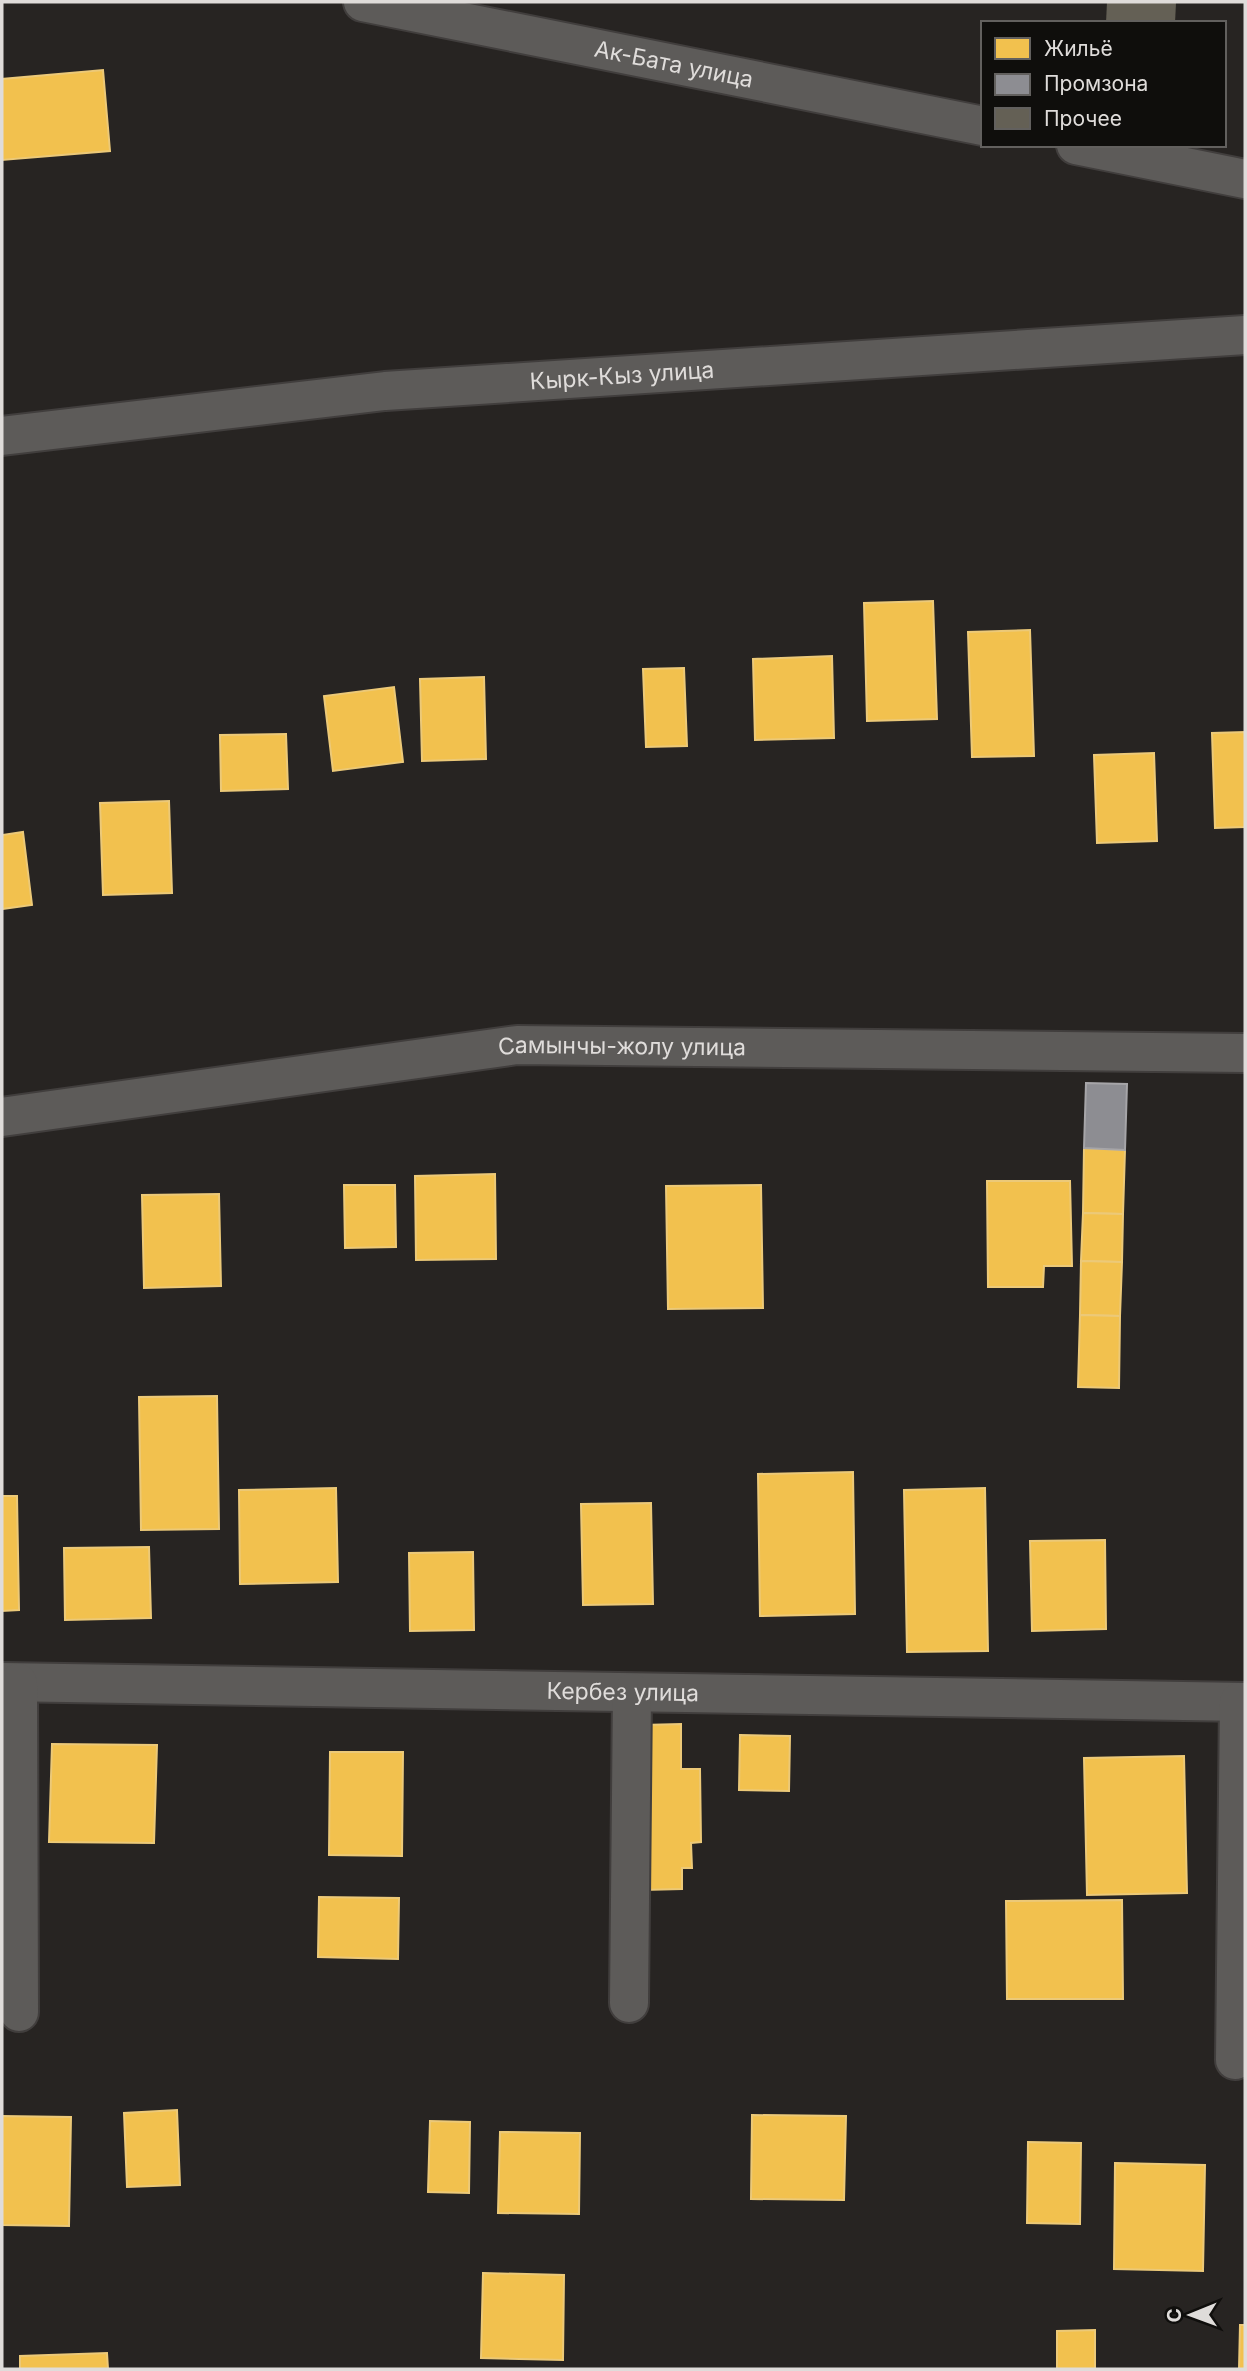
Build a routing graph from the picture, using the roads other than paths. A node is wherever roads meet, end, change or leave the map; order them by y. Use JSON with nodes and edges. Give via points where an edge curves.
{"nodes":[{"id":1,"x":363,"y":2,"type":"edge"},
{"id":2,"x":981,"y":126,"type":"edge"},
{"id":3,"x":1086,"y":147,"type":"edge"},
{"id":4,"x":1245,"y":179,"type":"edge"},
{"id":5,"x":1245,"y":335,"type":"edge"},
{"id":6,"x":2,"y":436,"type":"edge"},
{"id":7,"x":1245,"y":1053,"type":"edge"},
{"id":8,"x":2,"y":1117,"type":"edge"},
{"id":9,"x":10,"y":1682,"type":"edge"},
{"id":10,"x":632,"y":1693,"type":"junction"},
{"id":11,"x":1242,"y":1702,"type":"edge"},
{"id":12,"x":629,"y":2003,"type":"dead end"},
{"id":13,"x":19,"y":2012,"type":"dead end"},
{"id":14,"x":1236,"y":2060,"type":"dead end"}],
"edges":[{"from":1,"to":2,"type":"street","name":"Ак-Бата улица"},
{"from":3,"to":4,"type":"street"},
{"from":5,"to":6,"type":"street","name":"Кырк-Кыз улица","via":[[385,391]]},
{"from":7,"to":8,"type":"street","name":"Самынчы-жолу улица","via":[[517,1045]]},
{"from":9,"to":10,"type":"street","name":"Кербез улица"},
{"from":9,"to":13,"type":"street"},
{"from":10,"to":11,"type":"street","name":"Кербез улица"},
{"from":10,"to":12,"type":"street"},
{"from":11,"to":14,"type":"street"}]}
